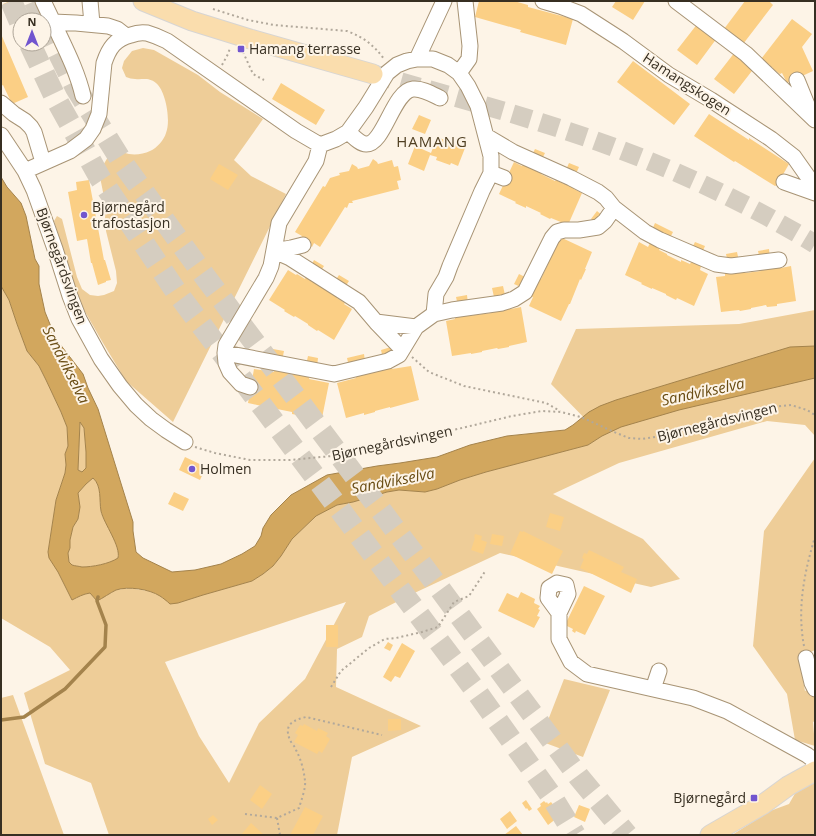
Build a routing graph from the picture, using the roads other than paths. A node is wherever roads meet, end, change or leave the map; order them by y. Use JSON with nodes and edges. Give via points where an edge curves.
{"nodes":[{"id":1,"x":43,"y":1,"type":"edge"},
{"id":2,"x":90,"y":1,"type":"edge"},
{"id":3,"x":143,"y":1,"type":"edge"},
{"id":4,"x":444,"y":1,"type":"edge"},
{"id":5,"x":465,"y":1,"type":"edge"},
{"id":6,"x":543,"y":1,"type":"edge"},
{"id":7,"x":676,"y":1,"type":"edge"},
{"id":8,"x":53,"y":22,"type":"junction"},
{"id":9,"x":92,"y":24,"type":"junction"},
{"id":10,"x":126,"y":36,"type":"junction"},
{"id":11,"x":417,"y":59,"type":"junction"},
{"id":12,"x":373,"y":74,"type":"tunnel mouth"},
{"id":13,"x":459,"y":74,"type":"junction"},
{"id":14,"x":797,"y":80,"type":"dead end"},
{"id":15,"x":84,"y":96,"type":"dead end"},
{"id":16,"x":440,"y":98,"type":"dead end"},
{"id":17,"x":1,"y":103,"type":"edge"},
{"id":18,"x":813,"y":118,"type":"edge"},
{"id":19,"x":348,"y":132,"type":"junction"},
{"id":20,"x":1,"y":135,"type":"edge"},
{"id":21,"x":486,"y":136,"type":"junction"},
{"id":22,"x":320,"y":145,"type":"junction"},
{"id":23,"x":43,"y":162,"type":"junction"},
{"id":24,"x":25,"y":170,"type":"junction"},
{"id":25,"x":784,"y":182,"type":"dead end"},
{"id":26,"x":815,"y":187,"type":"edge"},
{"id":27,"x":815,"y":193,"type":"edge"},
{"id":28,"x":614,"y":208,"type":"junction"},
{"id":29,"x":303,"y":244,"type":"dead end"},
{"id":30,"x":274,"y":251,"type":"junction"},
{"id":31,"x":779,"y":260,"type":"dead end"},
{"id":32,"x":434,"y":314,"type":"junction"},
{"id":33,"x":376,"y":322,"type":"junction"},
{"id":34,"x":416,"y":327,"type":"junction"},
{"id":35,"x":402,"y":349,"type":"junction"},
{"id":36,"x":225,"y":353,"type":"junction"},
{"id":37,"x":250,"y":387,"type":"dead end"},
{"id":38,"x":185,"y":442,"type":"road end"},
{"id":39,"x":559,"y":613,"type":"dead end"},
{"id":40,"x":806,"y":658,"type":"road end"},
{"id":41,"x":659,"y":671,"type":"dead end"},
{"id":42,"x":812,"y":672,"type":"edge"},
{"id":43,"x":653,"y":689,"type":"junction"},
{"id":44,"x":815,"y":689,"type":"edge"},
{"id":45,"x":815,"y":764,"type":"edge"},
{"id":46,"x":815,"y":772,"type":"edge"},
{"id":47,"x":710,"y":835,"type":"edge"}],
"edges":[{"from":1,"to":8,"type":"street"},
{"from":2,"to":9,"type":"street"},
{"from":3,"to":12,"type":"main road","via":[[192,21]]},
{"from":4,"to":11,"type":"street"},
{"from":5,"to":13,"type":"street","via":[[470,59]]},
{"from":6,"to":26,"type":"street","name":"Hamangskogen","via":[[581,14],[669,75],[771,139],[794,157]]},
{"from":7,"to":18,"type":"street","via":[[746,54]]},
{"from":8,"to":9,"type":"street"},
{"from":8,"to":15,"type":"street"},
{"from":9,"to":10,"type":"street","via":[[117,29]]},
{"from":10,"to":22,"type":"street","via":[[146,33],[168,41]]},
{"from":10,"to":23,"type":"street","via":[[116,41],[105,59],[99,114],[93,129],[86,139],[70,151]]},
{"from":11,"to":13,"type":"street","via":[[433,59],[448,65]]},
{"from":11,"to":19,"type":"street","via":[[397,65],[387,73]]},
{"from":13,"to":21,"type":"street","via":[[478,106]]},
{"from":14,"to":18,"type":"street"},
{"from":16,"to":19,"type":"street","via":[[413,89],[400,97],[372,142],[361,142]]},
{"from":17,"to":23,"type":"street","via":[[31,127]]},
{"from":19,"to":22,"type":"street"},
{"from":20,"to":24,"type":"street","name":"Bjørnegårdsvingen"},
{"from":21,"to":28,"type":"street","via":[[513,152],[598,192]]},
{"from":21,"to":32,"type":"street","via":[[498,176],[482,191],[446,277],[436,294]]},
{"from":22,"to":30,"type":"street","via":[[316,161],[279,223]]},
{"from":23,"to":24,"type":"street"},
{"from":24,"to":38,"type":"street","name":"Bjørnegårdsvingen","via":[[79,319],[101,359],[136,405],[151,419]]},
{"from":25,"to":27,"type":"street"},
{"from":28,"to":31,"type":"street","via":[[660,240],[716,264],[731,266]]},
{"from":28,"to":32,"type":"street","via":[[598,227],[557,232],[525,292],[514,299]]},
{"from":29,"to":30,"type":"street"},
{"from":30,"to":33,"type":"street","via":[[290,258],[359,302]]},
{"from":30,"to":36,"type":"street","via":[[271,281],[226,345]]},
{"from":32,"to":34,"type":"street"},
{"from":33,"to":34,"type":"street"},
{"from":33,"to":35,"type":"street"},
{"from":34,"to":35,"type":"street"},
{"from":35,"to":36,"type":"street","via":[[398,356],[388,361],[334,374]]},
{"from":36,"to":37,"type":"street","via":[[230,372],[241,384]]},
{"from":39,"to":43,"type":"street","via":[[559,639],[571,662],[587,674]]},
{"from":40,"to":42,"type":"street"},
{"from":41,"to":43,"type":"street"},
{"from":42,"to":44,"type":"street"},
{"from":43,"to":45,"type":"street","via":[[693,698],[727,711],[807,755]]},
{"from":46,"to":47,"type":"main road"}]}
